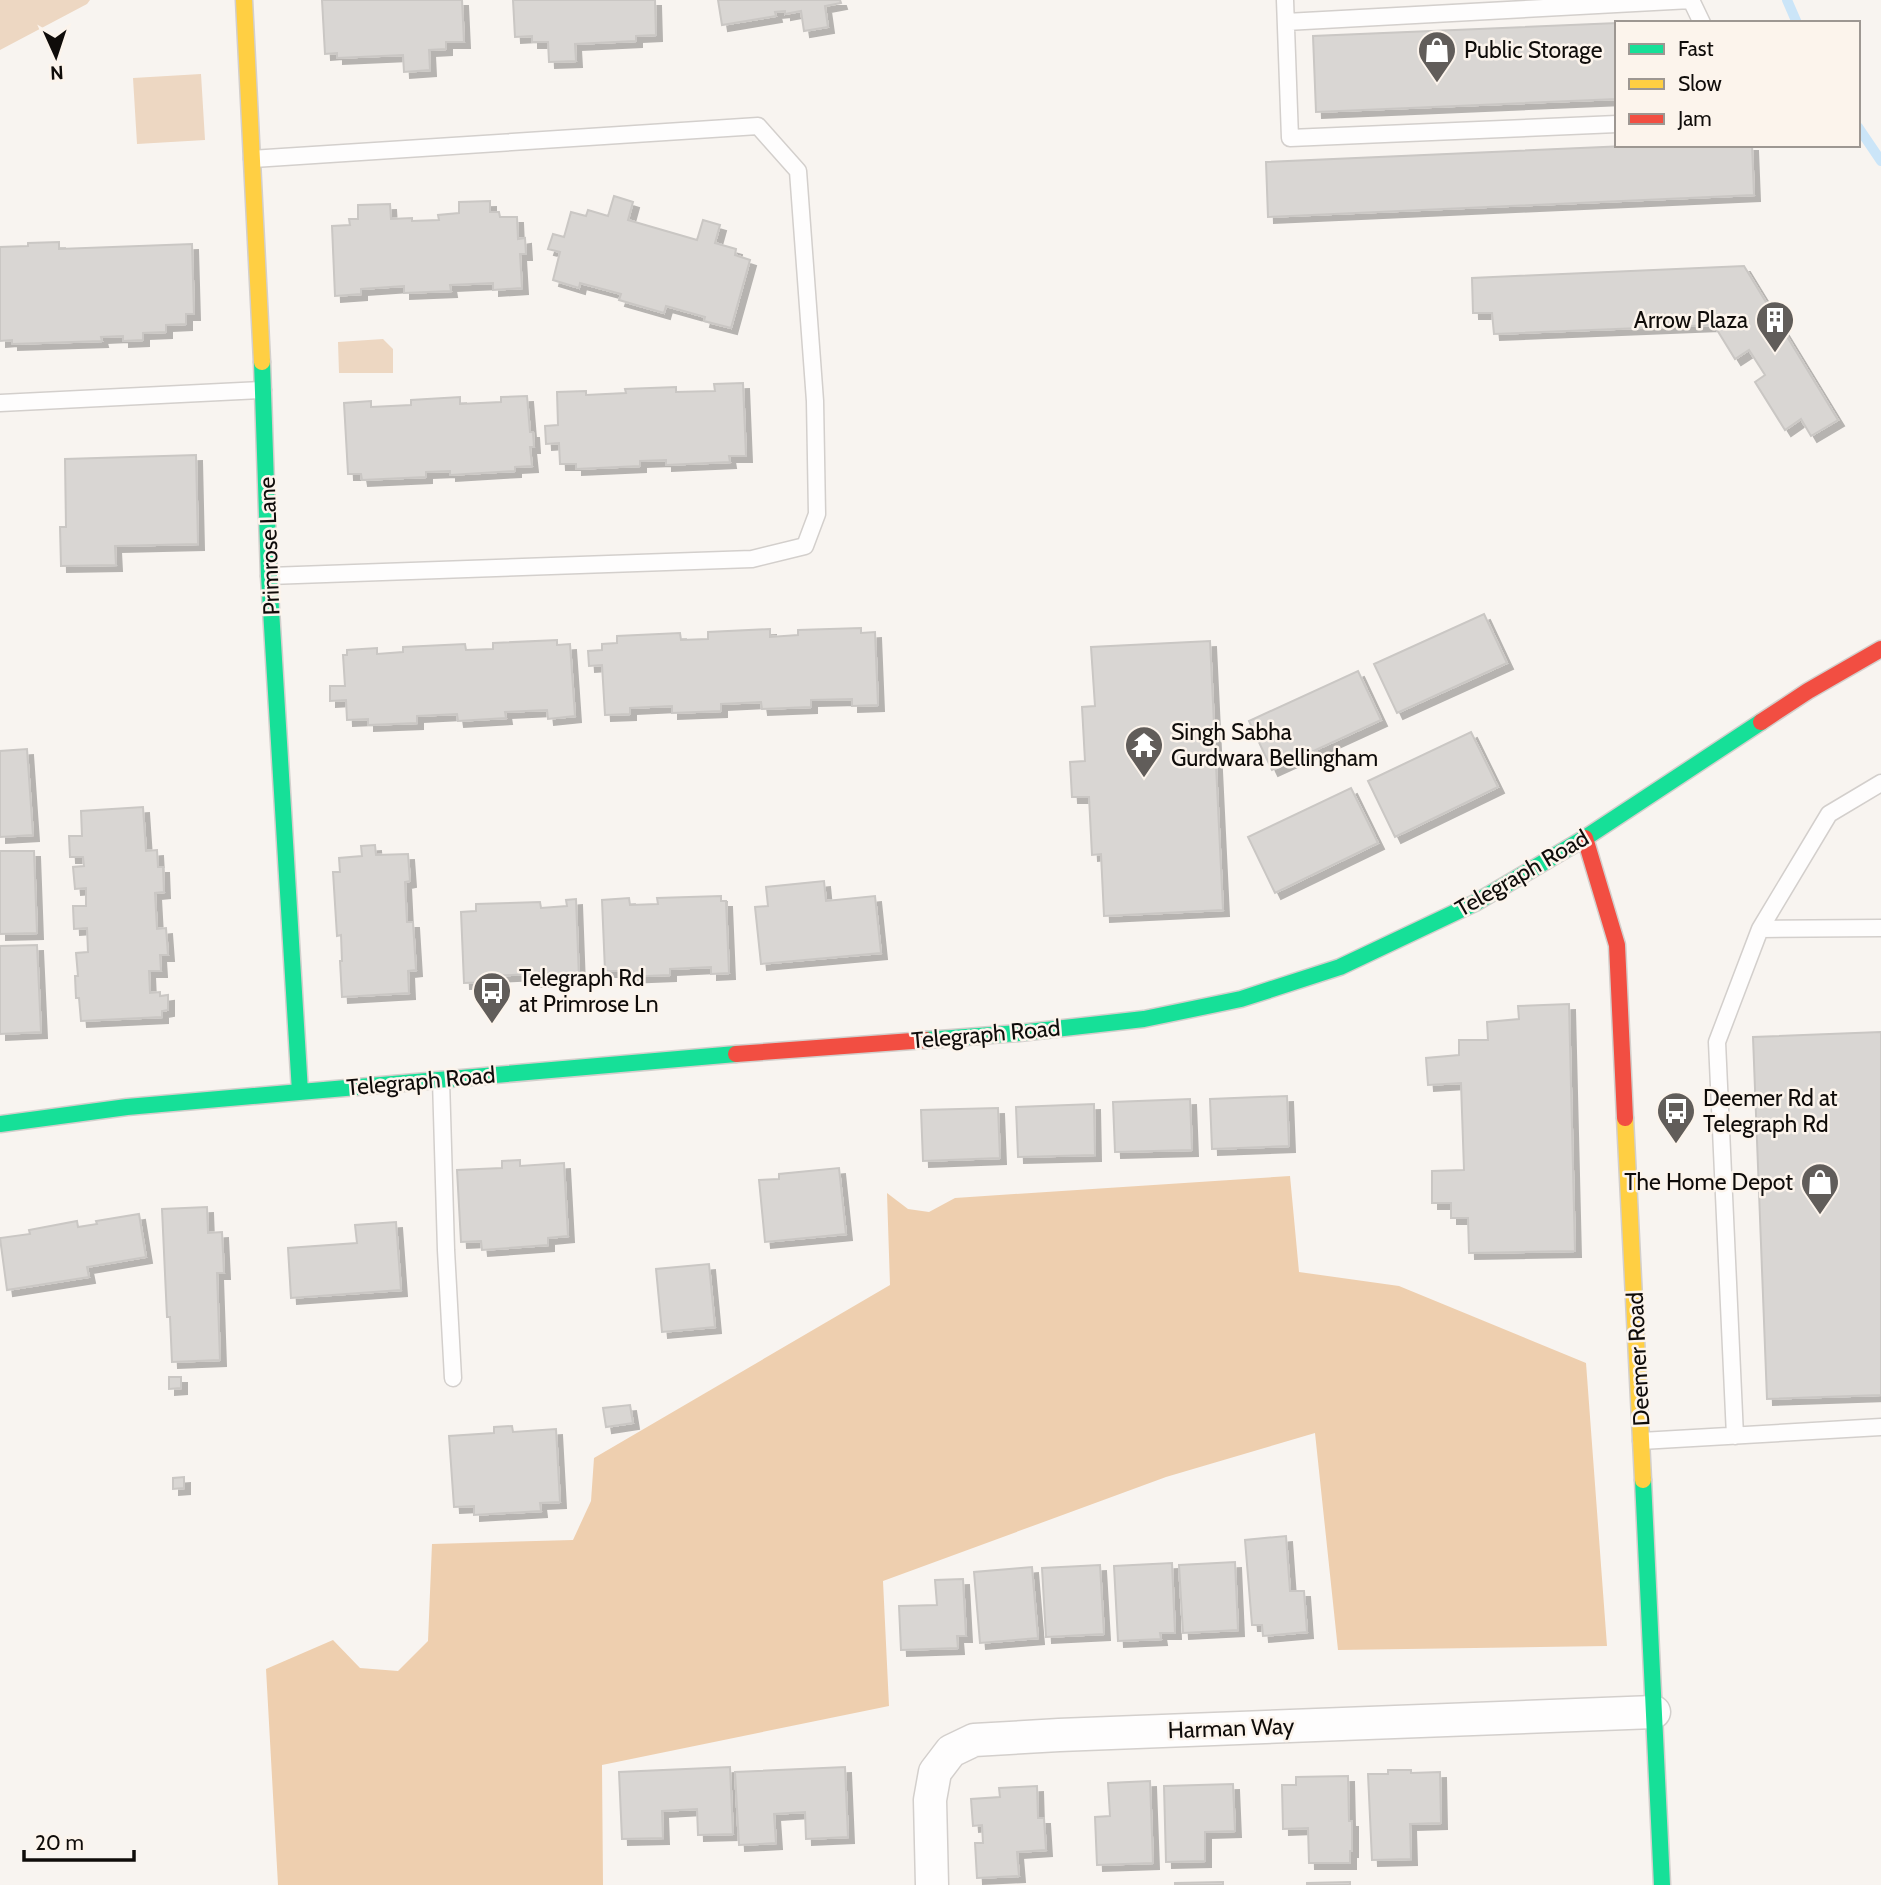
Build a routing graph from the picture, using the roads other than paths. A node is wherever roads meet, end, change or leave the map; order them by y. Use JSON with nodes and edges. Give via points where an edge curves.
{"nodes":[{"id":1,"x":244,"y":0,"type":"edge"},
{"id":2,"x":1286,"y":0,"type":"edge"},
{"id":3,"x":1701,"y":21,"type":"edge"},
{"id":4,"x":1286,"y":22,"type":"junction"},
{"id":5,"x":1615,"y":124,"type":"edge"},
{"id":6,"x":252,"y":159,"type":"junction"},
{"id":7,"x":263,"y":390,"type":"junction"},
{"id":8,"x":0,"y":403,"type":"edge"},
{"id":9,"x":269,"y":576,"type":"junction"},
{"id":10,"x":1881,"y":649,"type":"edge"},
{"id":11,"x":1881,"y":783,"type":"edge"},
{"id":12,"x":1585,"y":838,"type":"junction"},
{"id":13,"x":1881,"y":928,"type":"edge"},
{"id":14,"x":1760,"y":929,"type":"junction"},
{"id":15,"x":441,"y":1080,"type":"junction"},
{"id":16,"x":300,"y":1092,"type":"junction"},
{"id":17,"x":0,"y":1124,"type":"edge"},
{"id":18,"x":453,"y":1378,"type":"dead end"},
{"id":19,"x":1881,"y":1427,"type":"edge"},
{"id":20,"x":1735,"y":1436,"type":"junction"},
{"id":21,"x":1641,"y":1441,"type":"junction"},
{"id":22,"x":1654,"y":1712,"type":"junction"},
{"id":23,"x":932,"y":1885,"type":"edge"},
{"id":24,"x":1662,"y":1885,"type":"edge"}],
"edges":[{"from":1,"to":6,"type":"street","name":"Primrose Lane"},
{"from":2,"to":4,"type":"lane"},
{"from":3,"to":4,"type":"lane","via":[[1691,0]]},
{"from":4,"to":5,"type":"lane","via":[[1290,138]]},
{"from":6,"to":7,"type":"street","name":"Primrose Lane"},
{"from":6,"to":9,"type":"lane","via":[[758,127],[798,171],[815,401],[817,514],[805,546],[752,559]]},
{"from":7,"to":8,"type":"lane"},
{"from":7,"to":9,"type":"street","name":"Primrose Lane"},
{"from":9,"to":16,"type":"street","name":"Primrose Lane"},
{"from":10,"to":12,"type":"street","name":"Telegraph Road","via":[[1808,691]]},
{"from":11,"to":14,"type":"lane","via":[[1829,814]]},
{"from":12,"to":15,"type":"street","name":"Telegraph Road","via":[[1475,903],[1340,967],[1241,999],[1144,1019],[1019,1033]]},
{"from":12,"to":21,"type":"street","name":"Deemer Road","via":[[1617,945]]},
{"from":13,"to":14,"type":"lane"},
{"from":14,"to":20,"type":"lane","via":[[1717,1042]]},
{"from":15,"to":16,"type":"street","name":"Telegraph Road"},
{"from":15,"to":18,"type":"lane"},
{"from":16,"to":17,"type":"street","name":"Telegraph Road"},
{"from":19,"to":20,"type":"lane"},
{"from":20,"to":21,"type":"lane"},
{"from":21,"to":22,"type":"street","name":"Deemer Road"},
{"from":22,"to":23,"type":"street","name":"Harman Way","via":[[974,1740],[951,1751],[936,1772],[930,1800]]},
{"from":22,"to":24,"type":"street","name":"Deemer Road"}]}
